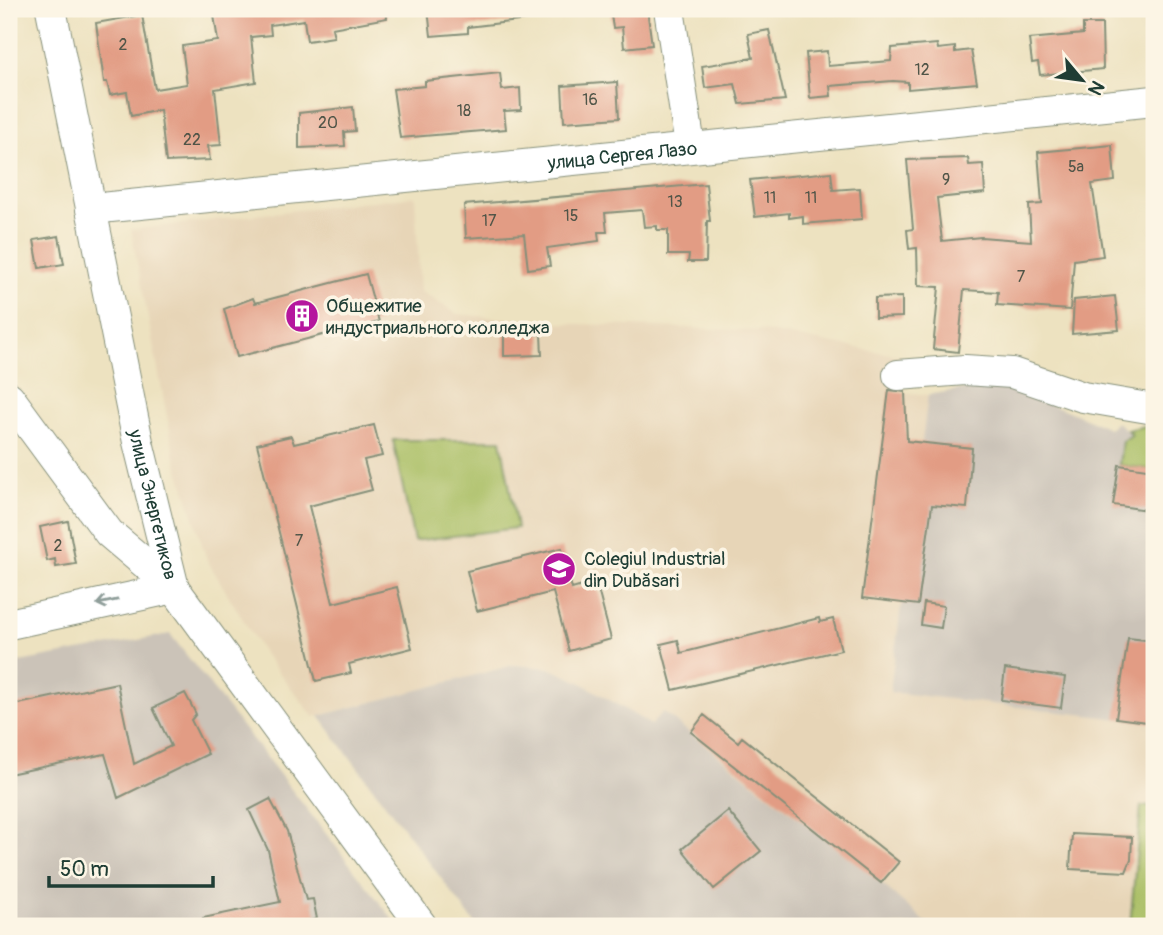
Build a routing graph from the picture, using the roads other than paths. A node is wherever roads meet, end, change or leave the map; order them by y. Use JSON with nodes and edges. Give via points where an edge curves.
{"nodes":[{"id":1,"x":51,"y":9,"type":"edge"},
{"id":2,"x":669,"y":9,"type":"edge"},
{"id":3,"x":1154,"y":101,"type":"edge"},
{"id":4,"x":690,"y":146,"type":"junction"},
{"id":5,"x":91,"y":209,"type":"junction"},
{"id":6,"x":898,"y":375,"type":"dead end"},
{"id":7,"x":9,"y":397,"type":"edge"},
{"id":8,"x":1154,"y":409,"type":"edge"},
{"id":9,"x":22,"y":436,"type":"edge"},
{"id":10,"x":174,"y":588,"type":"junction"},
{"id":11,"x":9,"y":624,"type":"edge"},
{"id":12,"x":422,"y":926,"type":"edge"}],
"edges":[{"from":1,"to":5,"type":"street","name":"улица Энергетиков"},
{"from":2,"to":4,"type":"street"},
{"from":3,"to":4,"type":"street","name":"улица Сергея Лазо"},
{"from":4,"to":5,"type":"street","name":"улица Сергея Лазо"},
{"from":5,"to":10,"type":"street","name":"улица Энергетиков","via":[[138,442]]},
{"from":6,"to":8,"type":"street","via":[[965,370],[1012,373],[1083,397]]},
{"from":7,"to":9,"type":"street"},
{"from":9,"to":10,"type":"street","via":[[109,533]]},
{"from":10,"to":11,"type":"street","one_way":true},
{"from":10,"to":12,"type":"street","name":"улица Энергетиков"}]}
